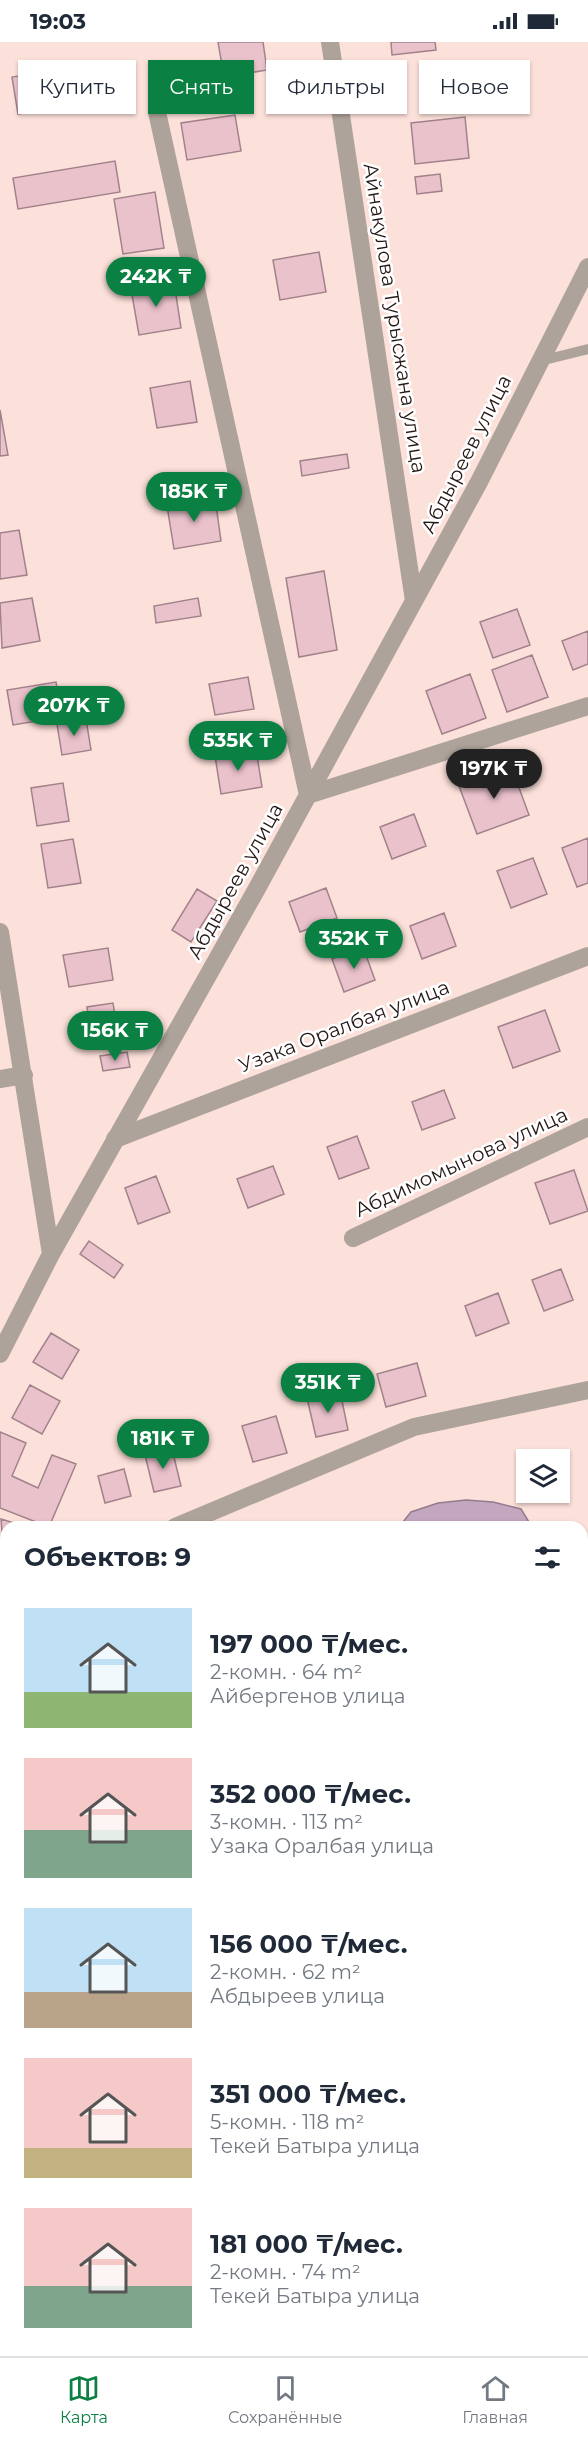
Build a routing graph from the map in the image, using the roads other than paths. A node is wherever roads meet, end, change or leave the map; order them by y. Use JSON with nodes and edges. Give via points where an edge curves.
{"nodes":[{"id":1,"x":330,"y":42,"type":"edge"},
{"id":2,"x":158,"y":114,"type":"edge"},
{"id":3,"x":588,"y":267,"type":"edge"},
{"id":4,"x":588,"y":349,"type":"edge"},
{"id":5,"x":540,"y":361,"type":"junction"},
{"id":6,"x":414,"y":601,"type":"junction"},
{"id":7,"x":588,"y":706,"type":"edge"},
{"id":8,"x":308,"y":795,"type":"junction"},
{"id":9,"x":0,"y":932,"type":"edge"},
{"id":10,"x":588,"y":956,"type":"edge"},
{"id":11,"x":24,"y":1075,"type":"junction"},
{"id":12,"x":0,"y":1079,"type":"edge"},
{"id":13,"x":588,"y":1127,"type":"edge"},
{"id":14,"x":115,"y":1139,"type":"junction"},
{"id":15,"x":352,"y":1238,"type":"dead end"},
{"id":16,"x":51,"y":1254,"type":"junction"},
{"id":17,"x":0,"y":1354,"type":"edge"},
{"id":18,"x":588,"y":1390,"type":"edge"},
{"id":19,"x":189,"y":1521,"type":"edge"}],
"edges":[{"from":1,"to":6,"type":"street","name":"Айнакулова Турысжана улица"},
{"from":2,"to":8,"type":"street"},
{"from":3,"to":5,"type":"street","name":"Абдыреев улица"},
{"from":4,"to":5,"type":"lane"},
{"from":5,"to":6,"type":"street","name":"Абдыреев улица"},
{"from":6,"to":8,"type":"street","name":"Абдыреев улица"},
{"from":7,"to":8,"type":"street"},
{"from":8,"to":14,"type":"street","name":"Абдыреев улица"},
{"from":9,"to":11,"type":"street"},
{"from":10,"to":14,"type":"street","name":"Узака Оралбая улица"},
{"from":11,"to":12,"type":"street"},
{"from":11,"to":16,"type":"street"},
{"from":13,"to":15,"type":"street","name":"Абдимомынова улица"},
{"from":14,"to":16,"type":"street","name":"Абдыреев улица"},
{"from":16,"to":17,"type":"street","name":"Абдыреев улица"},
{"from":18,"to":19,"type":"street","via":[[414,1427]]}]}
